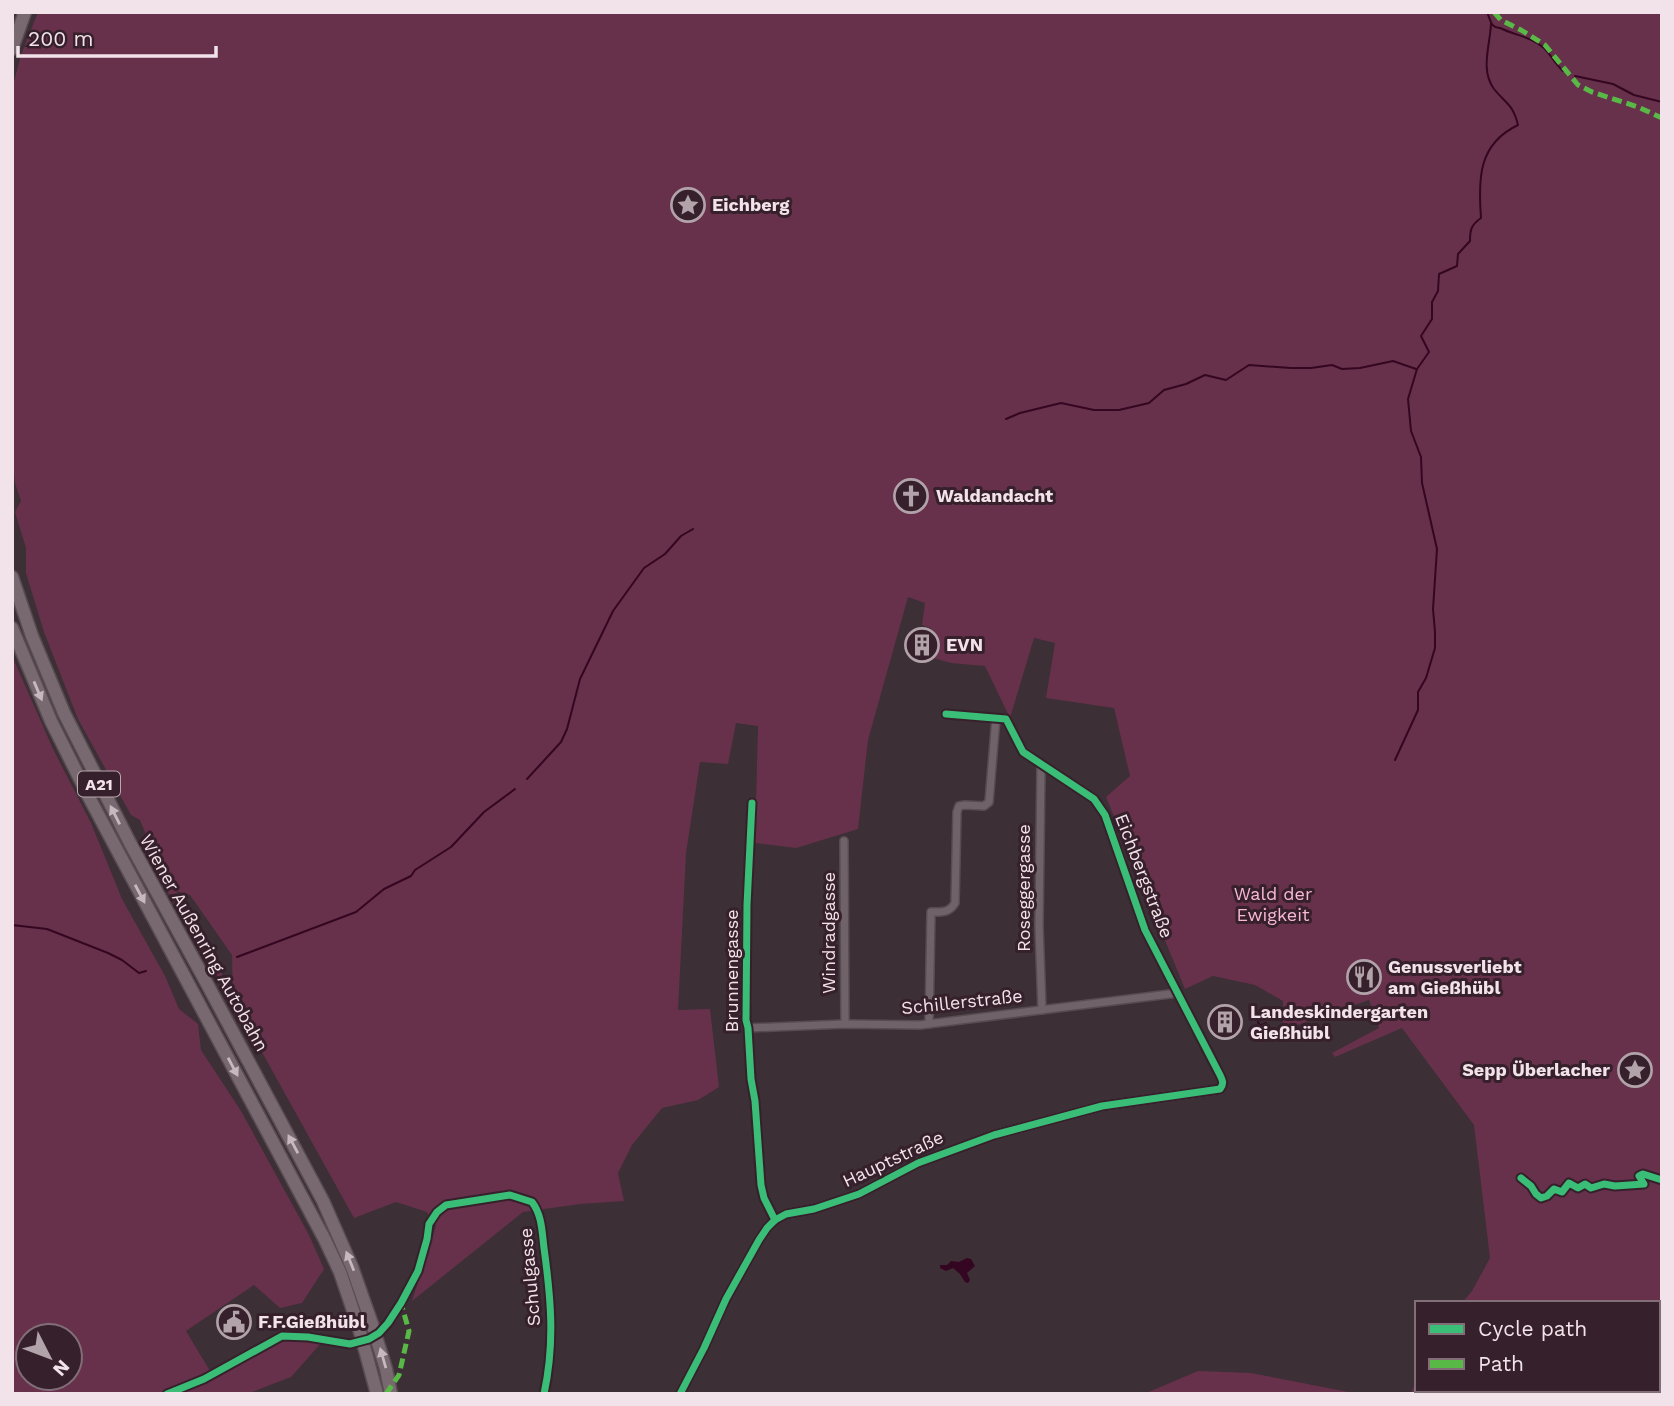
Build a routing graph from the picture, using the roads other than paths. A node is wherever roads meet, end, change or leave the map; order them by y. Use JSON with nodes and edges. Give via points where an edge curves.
{"nodes":[{"id":1,"x":25,"y":12,"type":"edge"},
{"id":2,"x":12,"y":49,"type":"edge"},
{"id":3,"x":12,"y":577,"type":"edge"},
{"id":4,"x":12,"y":628,"type":"edge"},
{"id":5,"x":946,"y":714,"type":"dead end"},
{"id":6,"x":996,"y":718,"type":"junction"},
{"id":7,"x":1041,"y":765,"type":"junction"},
{"id":8,"x":752,"y":803,"type":"dead end"},
{"id":9,"x":844,"y":841,"type":"dead end"},
{"id":10,"x":1178,"y":993,"type":"junction"},
{"id":11,"x":1042,"y":1010,"type":"junction"},
{"id":12,"x":845,"y":1024,"type":"junction"},
{"id":13,"x":929,"y":1024,"type":"junction"},
{"id":14,"x":748,"y":1028,"type":"junction"},
{"id":15,"x":1220,"y":1089,"type":"joint"},
{"id":16,"x":775,"y":1220,"type":"junction"},
{"id":17,"x":167,"y":1394,"type":"edge"},
{"id":18,"x":377,"y":1394,"type":"edge"},
{"id":19,"x":391,"y":1394,"type":"edge"},
{"id":20,"x":544,"y":1394,"type":"edge"},
{"id":21,"x":681,"y":1394,"type":"edge"}],
"edges":[{"from":1,"to":2,"type":"highway"},
{"from":19,"to":3,"type":"highway","name":"Wiener Außenring Autobahn","number":"A21","one_way":true,"bridge":true,"via":[[352,1267],[323,1201],[64,713]]},
{"from":4,"to":18,"type":"highway","name":"Wiener Außenring Autobahn","number":"A21","one_way":true,"bridge":true,"via":[[91,802],[325,1240],[359,1328]]},
{"from":5,"to":6,"type":"street"},
{"from":6,"to":7,"type":"street","name":"Eichbergstraße","via":[[1006,719],[1023,752]]},
{"from":6,"to":13,"type":"street","via":[[989,802],[959,806],[955,903],[948,911],[931,912]]},
{"from":7,"to":10,"type":"street","name":"Eichbergstraße","via":[[1094,799],[1105,815],[1145,930]]},
{"from":7,"to":11,"type":"street","name":"Roseggergasse"},
{"from":8,"to":14,"type":"street","name":"Brunnengasse"},
{"from":9,"to":12,"type":"street","name":"Windradgasse"},
{"from":10,"to":11,"type":"street","name":"Schillerstraße"},
{"from":10,"to":15,"type":"street","name":"Eichbergstraße","via":[[1220,1075]]},
{"from":11,"to":13,"type":"street","name":"Schillerstraße"},
{"from":12,"to":13,"type":"street","name":"Schillerstraße"},
{"from":12,"to":14,"type":"street","name":"Schillerstraße"},
{"from":14,"to":16,"type":"street","name":"Brunnengasse","via":[[761,1185]]},
{"from":15,"to":16,"type":"street","name":"Hauptstraße","via":[[1102,1106],[994,1135],[918,1163],[859,1194]]},
{"from":16,"to":21,"type":"street","via":[[726,1299]]},
{"from":17,"to":20,"type":"street","name":"Schulgasse","via":[[282,1336],[350,1344],[369,1339],[388,1323],[401,1303],[418,1271],[429,1224],[437,1212],[446,1205],[510,1195],[532,1202],[539,1214],[551,1297]]}]}
